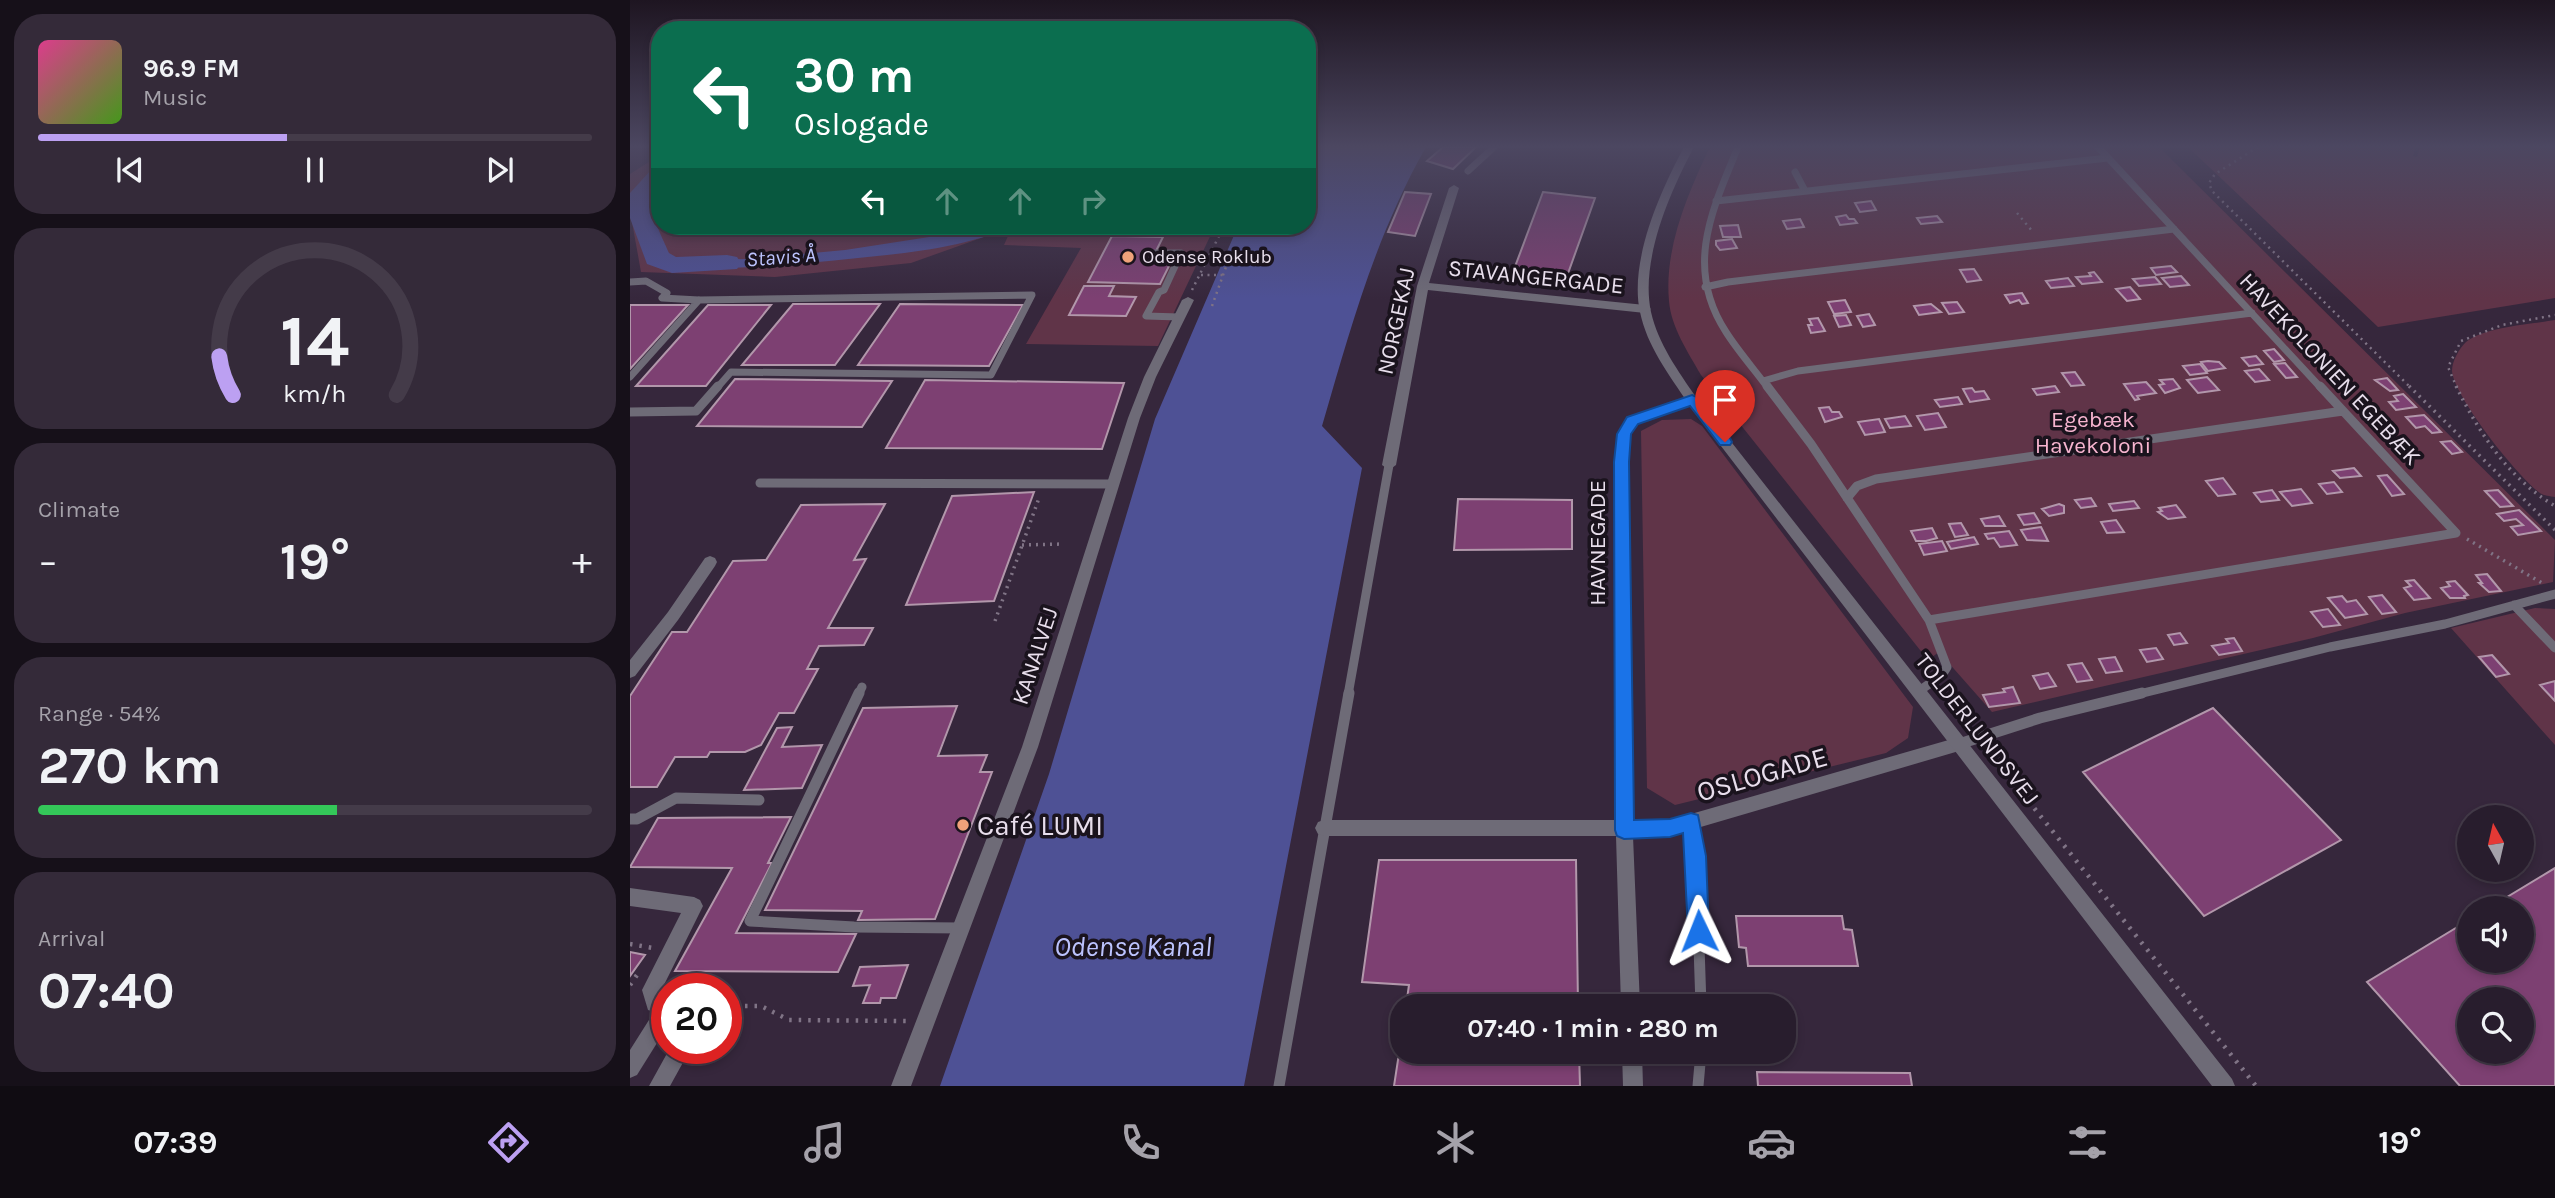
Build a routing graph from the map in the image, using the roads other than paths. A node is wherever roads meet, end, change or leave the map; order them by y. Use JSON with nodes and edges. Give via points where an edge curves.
{"nodes":[{"id":1,"x":1451,"y":198,"type":"edge"},
{"id":2,"x":1667,"y":198,"type":"edge"},
{"id":3,"x":1717,"y":198,"type":"edge"},
{"id":4,"x":1746,"y":198,"type":"edge"},
{"id":5,"x":2145,"y":198,"type":"edge"},
{"id":6,"x":1716,"y":201,"type":"junction"},
{"id":7,"x":2174,"y":229,"type":"junction"},
{"id":8,"x":1155,"y":253,"type":"dead end"},
{"id":9,"x":630,"y":282,"type":"edge"},
{"id":10,"x":1423,"y":286,"type":"junction"},
{"id":11,"x":1705,"y":287,"type":"junction"},
{"id":12,"x":699,"y":300,"type":"junction"},
{"id":13,"x":1188,"y":300,"type":"road end"},
{"id":14,"x":1645,"y":309,"type":"junction"},
{"id":15,"x":2252,"y":313,"type":"junction"},
{"id":16,"x":1179,"y":317,"type":"junction"},
{"id":17,"x":630,"y":377,"type":"edge"},
{"id":18,"x":1763,"y":381,"type":"junction"},
{"id":19,"x":1692,"y":400,"type":"junction"},
{"id":20,"x":2343,"y":411,"type":"junction"},
{"id":21,"x":630,"y":412,"type":"edge"},
{"id":22,"x":1389,"y":466,"type":"joint"},
{"id":23,"x":760,"y":483,"type":"dead end"},
{"id":24,"x":1114,"y":484,"type":"junction"},
{"id":25,"x":1847,"y":498,"type":"junction"},
{"id":26,"x":710,"y":562,"type":"dead end"},
{"id":27,"x":2554,"y":594,"type":"edge"},
{"id":28,"x":2514,"y":605,"type":"junction"},
{"id":29,"x":1929,"y":620,"type":"junction"},
{"id":30,"x":2555,"y":648,"type":"edge"},
{"id":31,"x":630,"y":671,"type":"edge"},
{"id":32,"x":862,"y":687,"type":"dead end"},
{"id":33,"x":1919,"y":691,"type":"junction"},
{"id":34,"x":1959,"y":744,"type":"junction"},
{"id":35,"x":759,"y":800,"type":"dead end"},
{"id":36,"x":630,"y":819,"type":"edge"},
{"id":37,"x":1691,"y":822,"type":"junction"},
{"id":38,"x":1324,"y":828,"type":"junction"},
{"id":39,"x":1624,"y":830,"type":"junction"},
{"id":40,"x":630,"y":897,"type":"edge"},
{"id":41,"x":961,"y":928,"type":"junction"},
{"id":42,"x":660,"y":973,"type":"edge"},
{"id":43,"x":1630,"y":994,"type":"edge"},
{"id":44,"x":1701,"y":994,"type":"edge"},
{"id":45,"x":651,"y":1033,"type":"edge"},
{"id":46,"x":672,"y":1064,"type":"edge"},
{"id":47,"x":1632,"y":1064,"type":"edge"},
{"id":48,"x":1700,"y":1064,"type":"edge"},
{"id":49,"x":630,"y":1068,"type":"edge"},
{"id":50,"x":659,"y":1086,"type":"edge"},
{"id":51,"x":901,"y":1086,"type":"edge"},
{"id":52,"x":1279,"y":1086,"type":"edge"},
{"id":53,"x":1633,"y":1086,"type":"edge"},
{"id":54,"x":1698,"y":1086,"type":"edge"},
{"id":55,"x":2225,"y":1086,"type":"edge"}],
"edges":[{"from":1,"to":10,"type":"street","name":"NORGEKAJ"},
{"from":2,"to":14,"type":"street","via":[[1649,243],[1642,293]]},
{"from":3,"to":6,"type":"lane"},
{"from":4,"to":6,"type":"lane"},
{"from":5,"to":7,"type":"lane","name":"HAVEKOLONIEN EGEBÆK"},
{"from":6,"to":11,"type":"lane","via":[[1704,243]]},
{"from":7,"to":11,"type":"lane"},
{"from":7,"to":15,"type":"lane","name":"HAVEKOLONIEN EGEBÆK"},
{"from":8,"to":16,"type":"lane","via":[[1181,253],[1146,316]]},
{"from":9,"to":12,"type":"lane","via":[[646,281],[667,293],[662,298]]},
{"from":10,"to":14,"type":"street","name":"STAVANGERGADE"},
{"from":10,"to":22,"type":"street","name":"NORGEKAJ"},
{"from":11,"to":18,"type":"lane","via":[[1725,331]]},
{"from":12,"to":17,"type":"lane"},
{"from":12,"to":21,"type":"lane","via":[[1032,295],[991,375],[731,372],[696,411]]},
{"from":13,"to":16,"type":"street","name":"KANALVEJ"},
{"from":14,"to":19,"type":"street","via":[[1653,339]]},
{"from":15,"to":18,"type":"lane","via":[[1798,371]]},
{"from":15,"to":20,"type":"lane","name":"HAVEKOLONIEN EGEBÆK"},
{"from":16,"to":24,"type":"street","name":"KANALVEJ","via":[[1150,377]]},
{"from":18,"to":25,"type":"lane"},
{"from":19,"to":33,"type":"street","name":"TOLDERLUNDSVEJ"},
{"from":19,"to":39,"type":"street","name":"HAVNEGADE","via":[[1633,421],[1624,434]]},
{"from":20,"to":25,"type":"lane","via":[[1876,479],[1857,486]]},
{"from":20,"to":29,"type":"lane","name":"HAVEKOLONIEN EGEBÆK","via":[[2456,533]]},
{"from":22,"to":38,"type":"lane"},
{"from":23,"to":24,"type":"lane"},
{"from":24,"to":41,"type":"street","name":"KANALVEJ","via":[[1030,747]]},
{"from":25,"to":29,"type":"lane"},
{"from":26,"to":31,"type":"street"},
{"from":27,"to":28,"type":"lane"},
{"from":28,"to":30,"type":"lane"},
{"from":28,"to":34,"type":"lane","via":[[2066,712]]},
{"from":29,"to":33,"type":"lane","via":[[1947,667],[1942,676]]},
{"from":32,"to":41,"type":"lane","via":[[750,921]]},
{"from":33,"to":34,"type":"street","name":"TOLDERLUNDSVEJ"},
{"from":34,"to":37,"type":"street","name":"OSLOGADE"},
{"from":34,"to":55,"type":"street","name":"TOLDERLUNDSVEJ"},
{"from":35,"to":36,"type":"lane","via":[[676,798]]},
{"from":37,"to":39,"type":"street","name":"OSLOGADE"},
{"from":37,"to":44,"type":"lane"},
{"from":38,"to":39,"type":"street","name":"OSLOGADE"},
{"from":38,"to":52,"type":"lane"},
{"from":39,"to":43,"type":"street","name":"HAVNEGADE"},
{"from":40,"to":42,"type":"street","via":[[694,906]]},
{"from":41,"to":51,"type":"street","name":"KANALVEJ"},
{"from":45,"to":49,"type":"street"},
{"from":46,"to":50,"type":"street"},
{"from":47,"to":53,"type":"street"},
{"from":48,"to":54,"type":"lane"}]}
